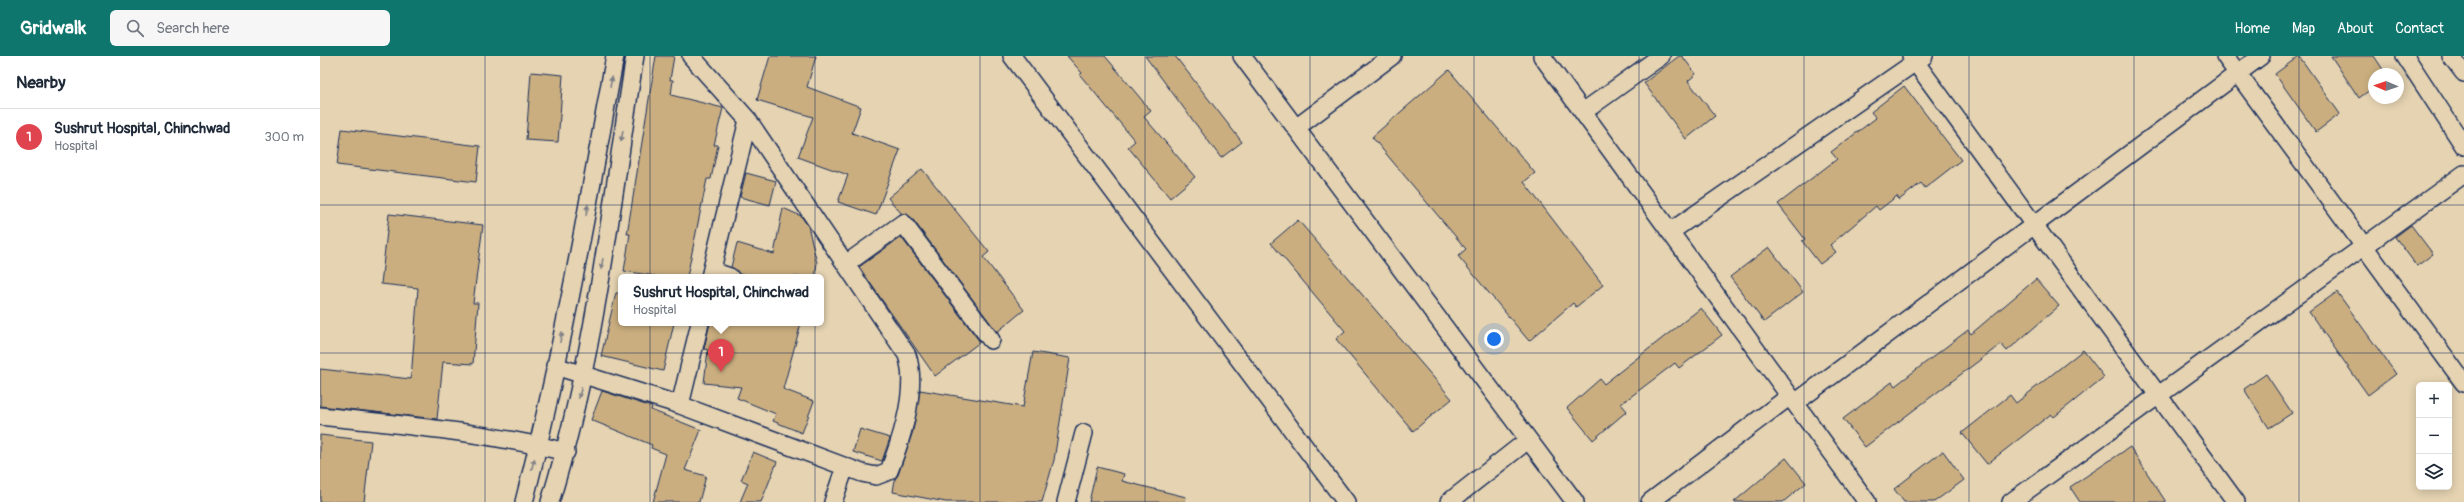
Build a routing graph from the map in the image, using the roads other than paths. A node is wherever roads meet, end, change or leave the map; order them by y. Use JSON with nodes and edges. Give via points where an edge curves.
{"nodes":[{"id":1,"x":615,"y":56,"type":"edge"},
{"id":2,"x":635,"y":56,"type":"edge"},
{"id":3,"x":691,"y":56,"type":"edge"},
{"id":4,"x":1012,"y":56,"type":"edge"},
{"id":5,"x":1242,"y":56,"type":"edge"},
{"id":6,"x":1392,"y":56,"type":"edge"},
{"id":7,"x":1542,"y":56,"type":"edge"},
{"id":8,"x":1661,"y":56,"type":"edge"},
{"id":9,"x":2226,"y":56,"type":"edge"},
{"id":10,"x":2261,"y":56,"type":"edge"},
{"id":11,"x":2405,"y":56,"type":"edge"},
{"id":12,"x":2451,"y":56,"type":"edge"},
{"id":13,"x":1917,"y":58,"type":"edge"},
{"id":14,"x":2238,"y":73,"type":"junction"},
{"id":15,"x":2464,"y":73,"type":"edge"},
{"id":16,"x":1583,"y":112,"type":"junction"},
{"id":17,"x":748,"y":120,"type":"junction"},
{"id":18,"x":1296,"y":128,"type":"junction"},
{"id":19,"x":2464,"y":146,"type":"edge"},
{"id":20,"x":2464,"y":174,"type":"edge"},
{"id":21,"x":2034,"y":225,"type":"junction"},
{"id":22,"x":1670,"y":232,"type":"junction"},
{"id":23,"x":2364,"y":246,"type":"junction"},
{"id":24,"x":846,"y":264,"type":"junction"},
{"id":25,"x":711,"y":274,"type":"edge"},
{"id":26,"x":699,"y":326,"type":"edge"},
{"id":27,"x":992,"y":340,"type":"dead end"},
{"id":28,"x":555,"y":366,"type":"junction"},
{"id":29,"x":585,"y":374,"type":"junction"},
{"id":30,"x":2464,"y":383,"type":"edge"},
{"id":31,"x":2158,"y":395,"type":"junction"},
{"id":32,"x":1793,"y":400,"type":"junction"},
{"id":33,"x":680,"y":405,"type":"junction"},
{"id":34,"x":320,"y":416,"type":"edge"},
{"id":35,"x":1084,"y":433,"type":"dead end"},
{"id":36,"x":1528,"y":440,"type":"junction"},
{"id":37,"x":538,"y":445,"type":"junction"},
{"id":38,"x":566,"y":452,"type":"junction"},
{"id":39,"x":845,"y":467,"type":"junction"},
{"id":40,"x":524,"y":502,"type":"edge"},
{"id":41,"x":550,"y":502,"type":"edge"},
{"id":42,"x":832,"y":502,"type":"edge"},
{"id":43,"x":1066,"y":502,"type":"edge"},
{"id":44,"x":1346,"y":502,"type":"edge"},
{"id":45,"x":1449,"y":502,"type":"edge"},
{"id":46,"x":1575,"y":502,"type":"edge"},
{"id":47,"x":1650,"y":502,"type":"edge"},
{"id":48,"x":1867,"y":502,"type":"edge"},
{"id":49,"x":2011,"y":502,"type":"edge"},
{"id":50,"x":2236,"y":502,"type":"edge"}],
"edges":[{"from":28,"to":1,"type":"street","one_way":true,"via":[[586,219]]},
{"from":2,"to":29,"type":"street","one_way":true},
{"from":3,"to":17,"type":"street"},
{"from":4,"to":44,"type":"street"},
{"from":5,"to":18,"type":"street"},
{"from":6,"to":18,"type":"street"},
{"from":7,"to":16,"type":"street"},
{"from":8,"to":16,"type":"street"},
{"from":9,"to":14,"type":"street"},
{"from":10,"to":14,"type":"street"},
{"from":11,"to":19,"type":"street"},
{"from":12,"to":15,"type":"street"},
{"from":13,"to":21,"type":"street"},
{"from":13,"to":22,"type":"street"},
{"from":14,"to":21,"type":"street"},
{"from":14,"to":23,"type":"street"},
{"from":16,"to":22,"type":"street"},
{"from":17,"to":24,"type":"street"},
{"from":17,"to":25,"type":"street"},
{"from":18,"to":36,"type":"street"},
{"from":20,"to":23,"type":"street"},
{"from":21,"to":31,"type":"street"},
{"from":21,"to":32,"type":"street"},
{"from":22,"to":32,"type":"street"},
{"from":23,"to":30,"type":"street"},
{"from":23,"to":31,"type":"street"},
{"from":24,"to":27,"type":"street","via":[[903,223]]},
{"from":24,"to":39,"type":"street","via":[[901,345],[911,368],[912,381],[889,471],[876,476]]},
{"from":26,"to":33,"type":"street"},
{"from":28,"to":29,"type":"street"},
{"from":28,"to":37,"type":"street"},
{"from":29,"to":33,"type":"street"},
{"from":29,"to":38,"type":"street","one_way":true},
{"from":31,"to":49,"type":"street"},
{"from":31,"to":50,"type":"street"},
{"from":32,"to":47,"type":"street"},
{"from":32,"to":48,"type":"street"},
{"from":33,"to":39,"type":"street"},
{"from":34,"to":37,"type":"street","via":[[452,430]]},
{"from":35,"to":43,"type":"street"},
{"from":36,"to":45,"type":"street"},
{"from":36,"to":46,"type":"street"},
{"from":37,"to":38,"type":"street"},
{"from":40,"to":37,"type":"street","one_way":true},
{"from":38,"to":41,"type":"street"},
{"from":39,"to":42,"type":"street"}]}
